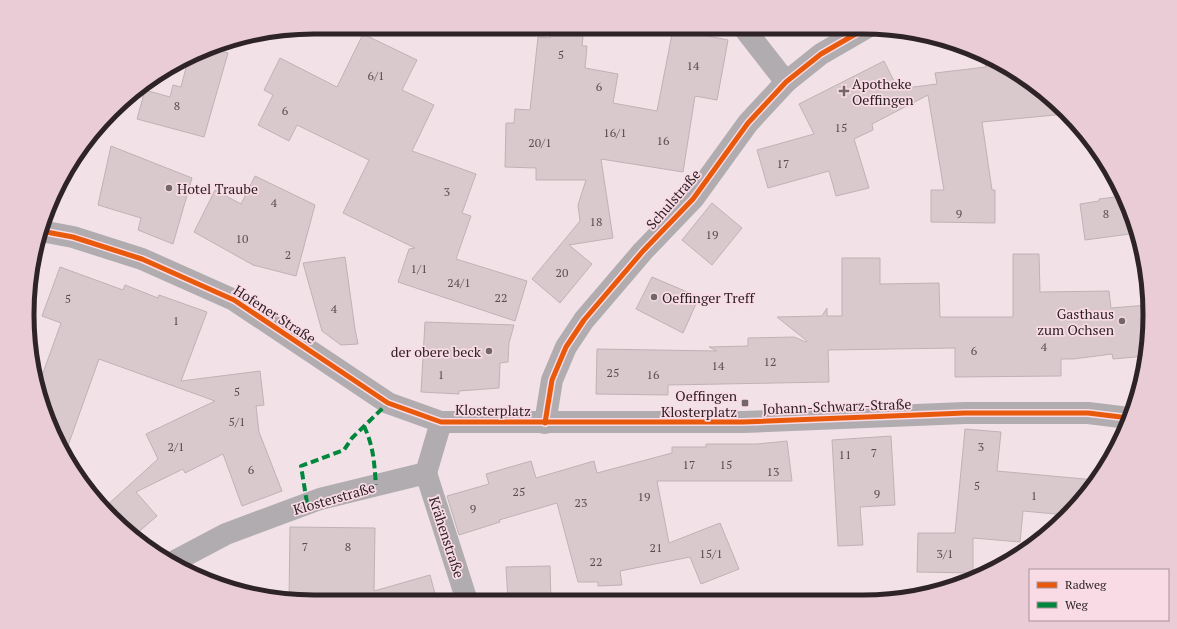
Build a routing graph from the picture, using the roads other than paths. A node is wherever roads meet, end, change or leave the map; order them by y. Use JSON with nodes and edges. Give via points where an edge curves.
{"nodes":[{"id":1,"x":748,"y":34,"type":"edge"},
{"id":2,"x":856,"y":34,"type":"edge"},
{"id":3,"x":786,"y":82,"type":"junction"},
{"id":4,"x":47,"y":232,"type":"edge"},
{"id":5,"x":1124,"y":417,"type":"edge"},
{"id":6,"x":441,"y":422,"type":"junction"},
{"id":7,"x":545,"y":423,"type":"junction"},
{"id":8,"x":426,"y":473,"type":"junction"},
{"id":9,"x":178,"y":559,"type":"edge"},
{"id":10,"x":465,"y":595,"type":"edge"}],
"edges":[{"from":1,"to":3,"type":"street"},
{"from":2,"to":3,"type":"street","name":"Schulstraße","via":[[821,54]]},
{"from":3,"to":7,"type":"street","name":"Schulstraße","via":[[748,123],[693,199],[643,251],[584,320],[566,347],[552,380]]},
{"from":4,"to":6,"type":"street","name":"Hofener Straße","via":[[73,237],[142,258],[234,300],[388,403]]},
{"from":5,"to":7,"type":"street","name":"Johann-Schwarz-Straße","via":[[1088,414],[965,413],[743,422]]},
{"from":6,"to":7,"type":"street","name":"Klosterplatz"},
{"from":6,"to":8,"type":"street"},
{"from":8,"to":9,"type":"street","name":"Klosterstraße","via":[[320,498],[226,534]]},
{"from":8,"to":10,"type":"street","name":"Krähenstraße"}]}
